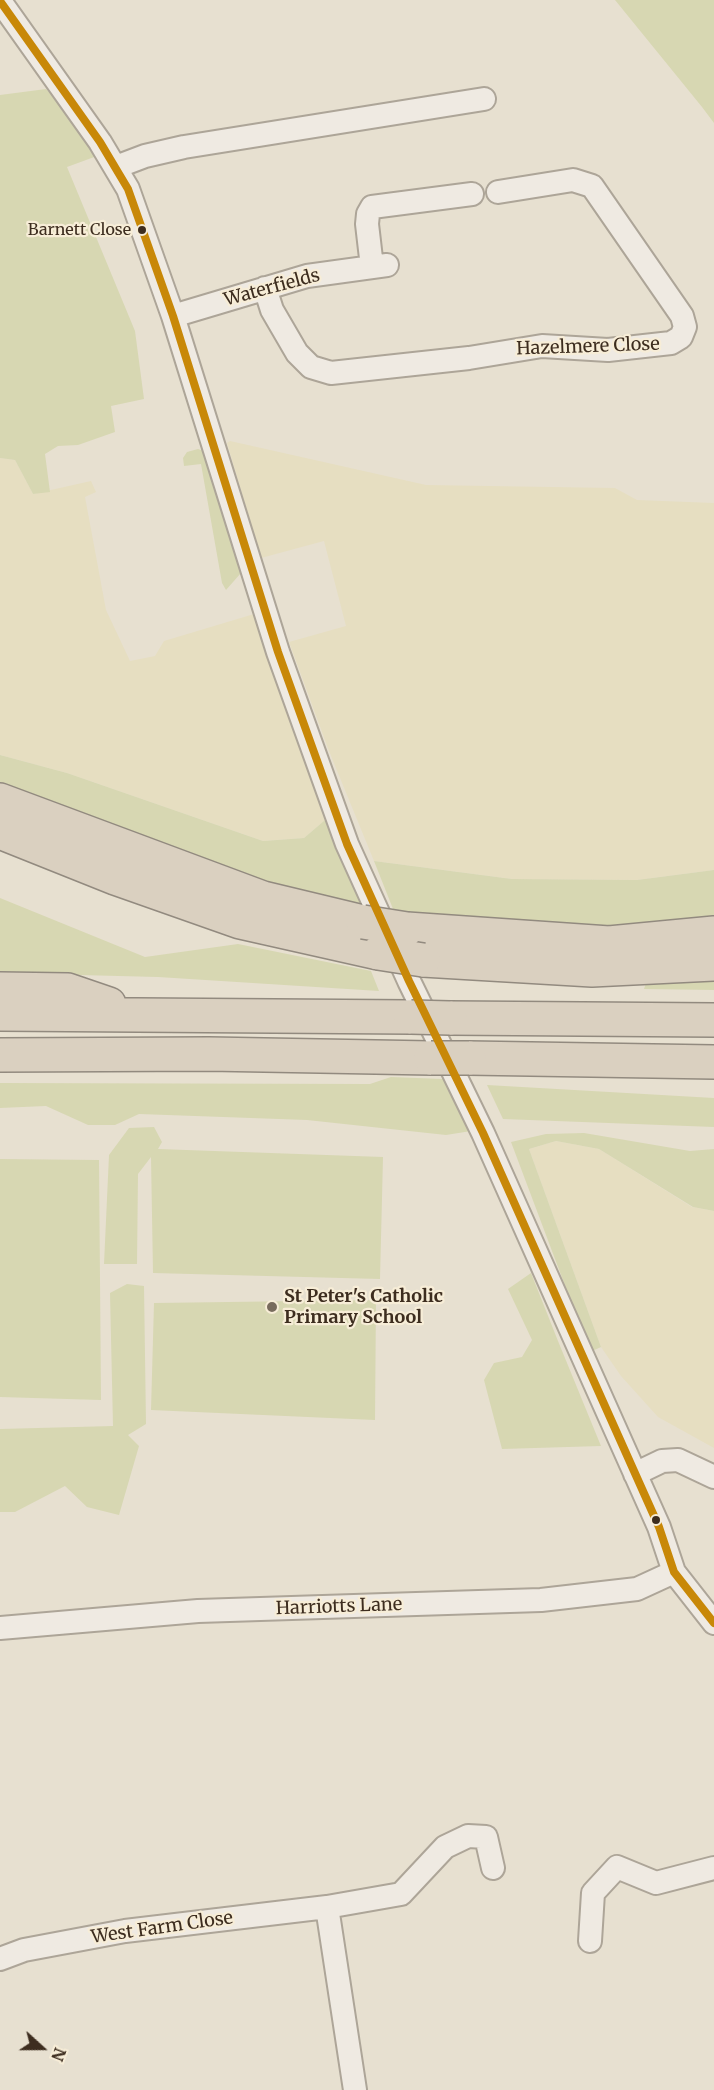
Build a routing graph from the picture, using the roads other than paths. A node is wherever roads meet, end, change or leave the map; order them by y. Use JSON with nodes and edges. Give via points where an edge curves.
{"nodes":[{"id":1,"x":0,"y":1,"type":"edge"},
{"id":2,"x":484,"y":99,"type":"dead end"},
{"id":3,"x":116,"y":167,"type":"junction"},
{"id":4,"x":498,"y":192,"type":"dead end"},
{"id":5,"x":472,"y":194,"type":"dead end"},
{"id":6,"x":265,"y":288,"type":"junction"},
{"id":7,"x":173,"y":316,"type":"junction"},
{"id":8,"x":0,"y":800,"type":"edge"},
{"id":9,"x":0,"y":832,"type":"edge"},
{"id":10,"x":714,"y":933,"type":"edge"},
{"id":11,"x":714,"y":964,"type":"edge"},
{"id":12,"x":0,"y":989,"type":"edge"},
{"id":13,"x":133,"y":1013,"type":"junction"},
{"id":14,"x":0,"y":1014,"type":"edge"},
{"id":15,"x":714,"y":1020,"type":"edge"},
{"id":16,"x":0,"y":1054,"type":"edge"},
{"id":17,"x":714,"y":1062,"type":"edge"},
{"id":18,"x":635,"y":1474,"type":"junction"},
{"id":19,"x":714,"y":1478,"type":"edge"},
{"id":20,"x":674,"y":1572,"type":"junction"},
{"id":21,"x":714,"y":1623,"type":"edge"},
{"id":22,"x":0,"y":1628,"type":"edge"},
{"id":23,"x":493,"y":1868,"type":"dead end"},
{"id":24,"x":714,"y":1868,"type":"edge"},
{"id":25,"x":327,"y":1907,"type":"junction"},
{"id":26,"x":590,"y":1941,"type":"dead end"},
{"id":27,"x":0,"y":1959,"type":"edge"},
{"id":28,"x":355,"y":2090,"type":"edge"}],
"edges":[{"from":1,"to":3,"type":"street"},
{"from":2,"to":3,"type":"street","via":[[184,147]]},
{"from":3,"to":7,"type":"street","via":[[139,214]]},
{"from":4,"to":6,"type":"street","name":"Hazelmere Close","via":[[573,180],[592,186],[682,316],[685,327],[681,337],[671,343],[608,350],[542,346],[331,373],[305,364],[272,310]]},
{"from":5,"to":6,"type":"street","name":"Waterfields","via":[[372,207],[367,224],[379,266],[307,276]]},
{"from":6,"to":7,"type":"street","name":"Waterfields"},
{"from":7,"to":18,"type":"street","via":[[271,632],[347,843],[483,1133]]},
{"from":8,"to":10,"type":"highway","bridge":true,"via":[[262,898],[363,921],[407,929],[609,943]]},
{"from":9,"to":11,"type":"highway","bridge":true,"via":[[240,922],[378,953],[423,960],[592,970]]},
{"from":12,"to":13,"type":"highway","via":[[68,990]]},
{"from":13,"to":14,"type":"highway"},
{"from":13,"to":15,"type":"highway","bridge":true},
{"from":16,"to":17,"type":"highway","bridge":true},
{"from":18,"to":19,"type":"street","via":[[663,1461],[678,1460]]},
{"from":18,"to":20,"type":"street"},
{"from":20,"to":21,"type":"street"},
{"from":20,"to":22,"type":"street","name":"Harriotts Lane","via":[[637,1589],[541,1600],[198,1611]]},
{"from":23,"to":25,"type":"street","name":"West Farm Close","via":[[486,1838],[468,1836],[446,1847],[401,1894]]},
{"from":24,"to":26,"type":"street","via":[[656,1883],[617,1867],[593,1893]]},
{"from":25,"to":27,"type":"street","name":"West Farm Close","via":[[124,1931],[24,1950]]},
{"from":25,"to":28,"type":"street"}]}
